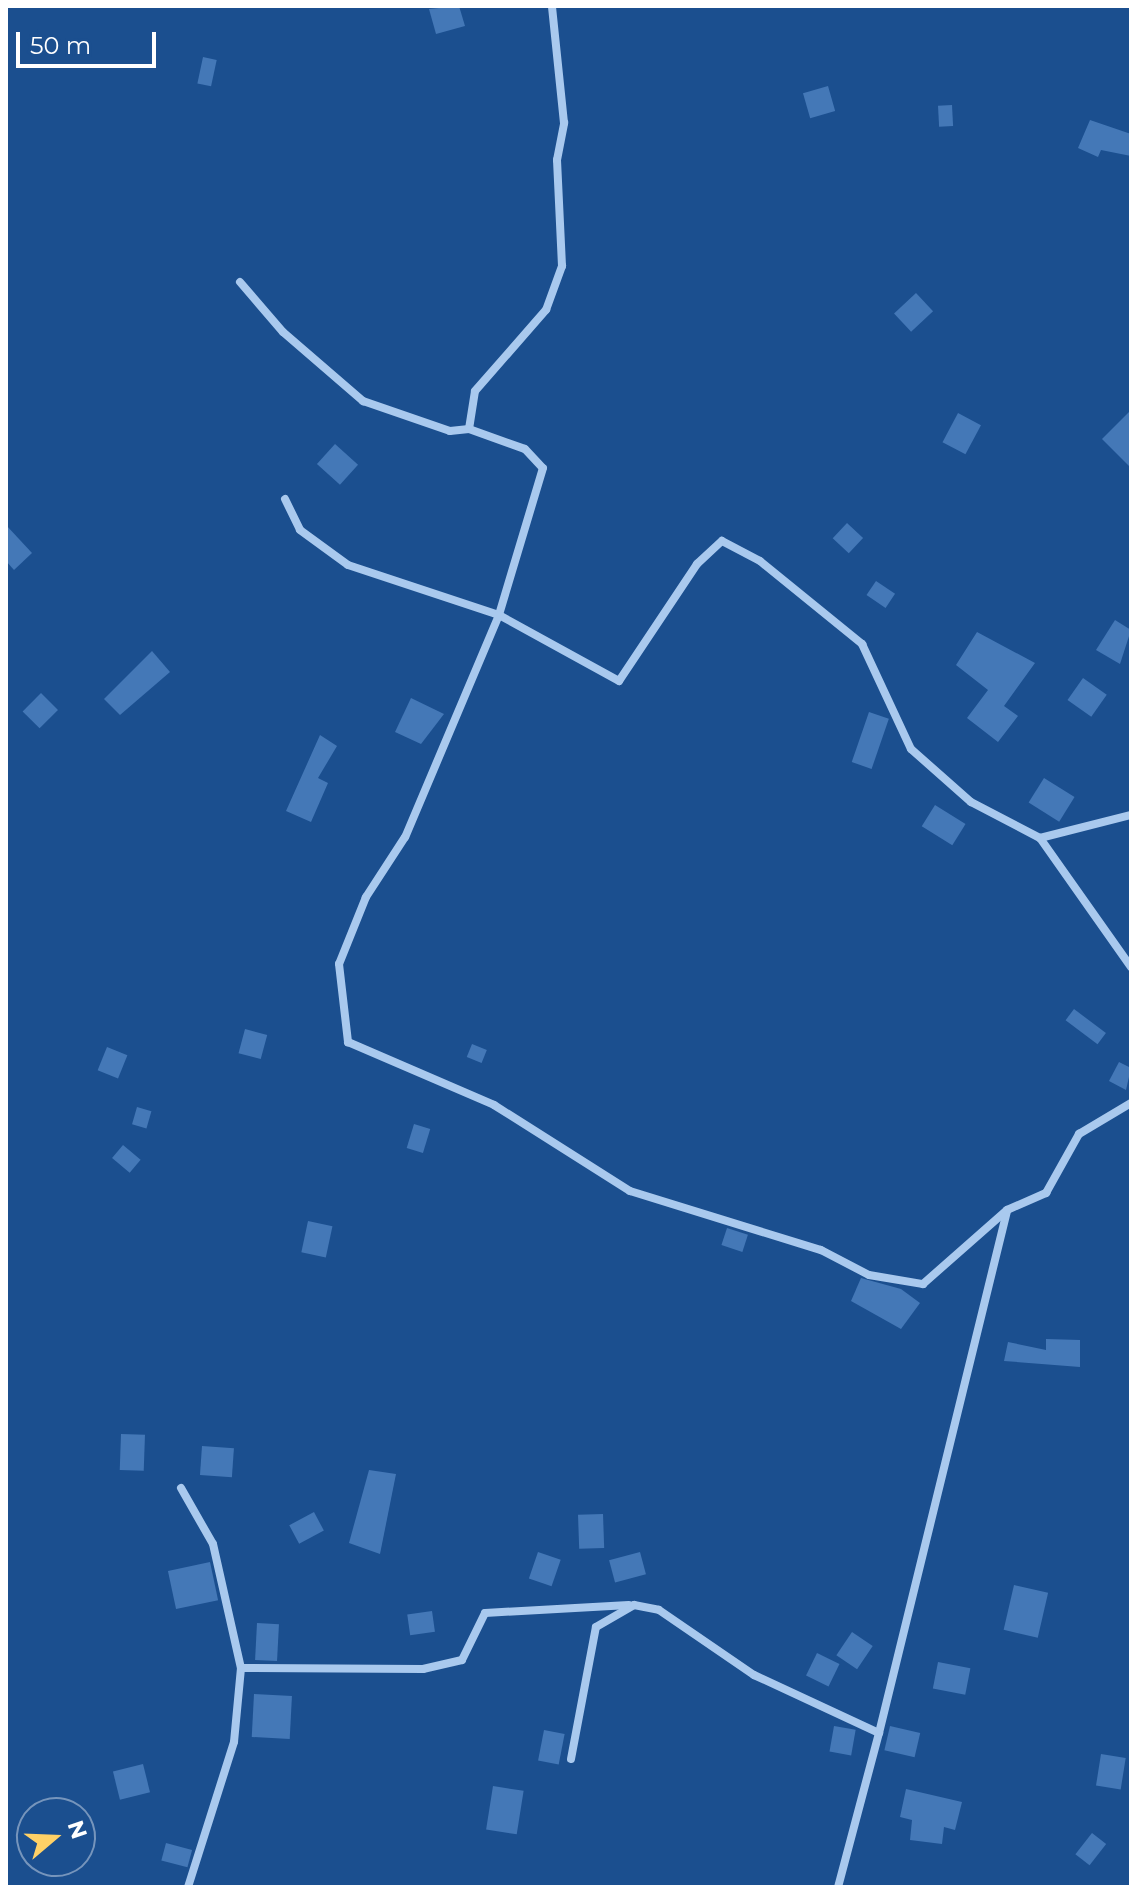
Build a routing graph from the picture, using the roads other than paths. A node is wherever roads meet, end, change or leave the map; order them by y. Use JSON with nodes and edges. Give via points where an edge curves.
{"nodes":[{"id":1,"x":552,"y":6,"type":"edge"},
{"id":2,"x":240,"y":282,"type":"dead end"},
{"id":3,"x":469,"y":429,"type":"junction"},
{"id":4,"x":285,"y":499,"type":"dead end"},
{"id":5,"x":499,"y":615,"type":"junction"},
{"id":6,"x":1131,"y":815,"type":"edge"},
{"id":7,"x":1040,"y":838,"type":"junction"},
{"id":8,"x":1131,"y":967,"type":"edge"},
{"id":9,"x":1131,"y":1103,"type":"edge"},
{"id":10,"x":1007,"y":1210,"type":"junction"},
{"id":11,"x":181,"y":1488,"type":"dead end"},
{"id":12,"x":634,"y":1605,"type":"junction"},
{"id":13,"x":241,"y":1668,"type":"junction"},
{"id":14,"x":879,"y":1733,"type":"junction"},
{"id":15,"x":571,"y":1759,"type":"dead end"},
{"id":16,"x":188,"y":1887,"type":"edge"},
{"id":17,"x":838,"y":1887,"type":"edge"}],
"edges":[{"from":1,"to":3,"type":"street","via":[[564,123],[557,160],[562,266],[546,310],[475,391]]},
{"from":2,"to":3,"type":"street","via":[[283,332],[363,401],[450,431]]},
{"from":3,"to":5,"type":"street","via":[[525,449],[543,468]]},
{"from":4,"to":5,"type":"street","via":[[300,530],[348,565]]},
{"from":5,"to":7,"type":"street","via":[[619,681],[697,564],[722,541],[760,561],[862,644],[886,682],[893,718],[943,780]]},
{"from":5,"to":10,"type":"street","via":[[405,837],[366,897],[339,964],[348,1042],[494,1105],[630,1191],[821,1250],[869,1275],[923,1284]]},
{"from":6,"to":7,"type":"street"},
{"from":7,"to":8,"type":"street"},
{"from":9,"to":10,"type":"street","via":[[1079,1134],[1046,1193]]},
{"from":10,"to":14,"type":"street"},
{"from":11,"to":13,"type":"street","via":[[213,1544]]},
{"from":12,"to":13,"type":"street","via":[[485,1613],[462,1660],[423,1669]]},
{"from":12,"to":14,"type":"street","via":[[659,1610],[754,1675]]},
{"from":12,"to":15,"type":"street","via":[[596,1627]]},
{"from":13,"to":16,"type":"street","via":[[234,1742]]},
{"from":14,"to":17,"type":"street"}]}
